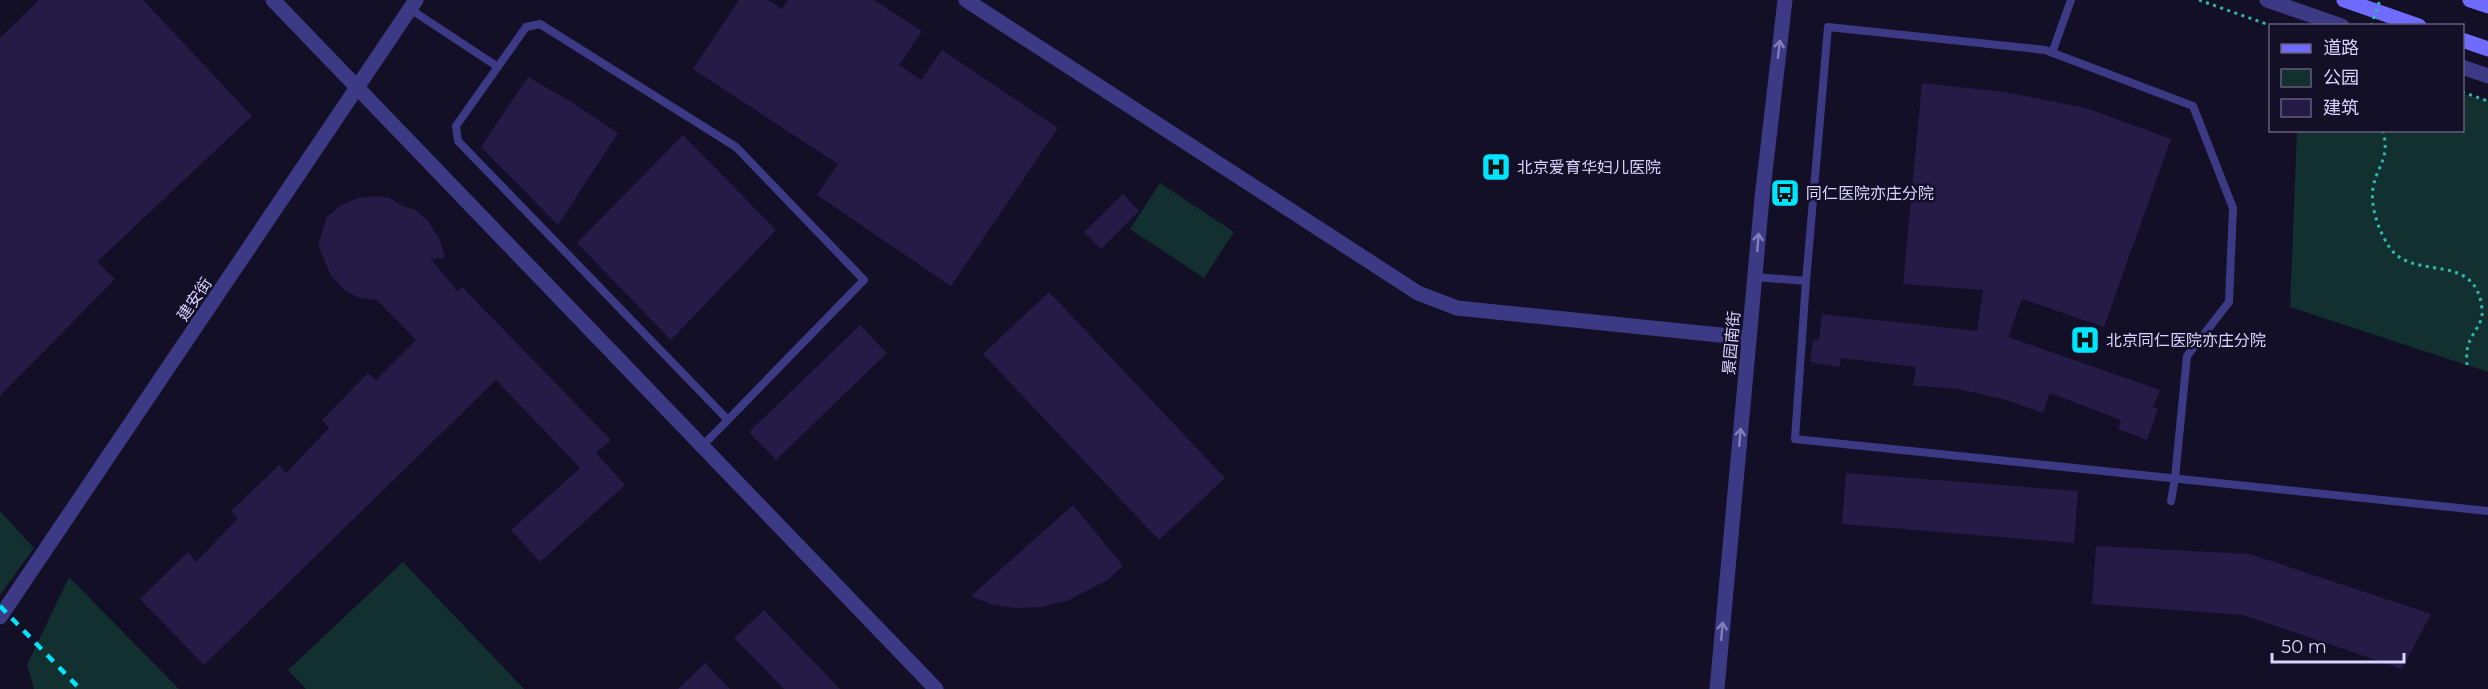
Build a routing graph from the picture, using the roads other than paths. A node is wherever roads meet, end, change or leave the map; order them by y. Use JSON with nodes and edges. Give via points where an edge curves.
{"nodes":[{"id":1,"x":273,"y":0,"type":"edge"},
{"id":2,"x":966,"y":0,"type":"edge"},
{"id":3,"x":1785,"y":0,"type":"edge"},
{"id":4,"x":2071,"y":0,"type":"edge"},
{"id":5,"x":2267,"y":0,"type":"edge"},
{"id":6,"x":2344,"y":0,"type":"edge"},
{"id":7,"x":2470,"y":0,"type":"edge"},
{"id":8,"x":413,"y":5,"type":"edge"},
{"id":9,"x":2488,"y":6,"type":"edge"},
{"id":10,"x":2336,"y":24,"type":"edge"},
{"id":11,"x":2413,"y":24,"type":"edge"},
{"id":12,"x":2464,"y":40,"type":"edge"},
{"id":13,"x":2488,"y":49,"type":"edge"},
{"id":14,"x":2052,"y":53,"type":"junction"},
{"id":15,"x":498,"y":67,"type":"junction"},
{"id":16,"x":2464,"y":67,"type":"edge"},
{"id":17,"x":2488,"y":76,"type":"edge"},
{"id":18,"x":358,"y":88,"type":"junction"},
{"id":19,"x":1755,"y":277,"type":"junction"},
{"id":20,"x":1806,"y":281,"type":"junction"},
{"id":21,"x":1749,"y":338,"type":"junction"},
{"id":22,"x":728,"y":420,"type":"junction"},
{"id":23,"x":702,"y":446,"type":"junction"},
{"id":24,"x":2175,"y":478,"type":"junction"},
{"id":25,"x":2171,"y":501,"type":"dead end"},
{"id":26,"x":2488,"y":511,"type":"edge"},
{"id":27,"x":0,"y":617,"type":"edge"},
{"id":28,"x":936,"y":689,"type":"edge"},
{"id":29,"x":1717,"y":689,"type":"edge"}],
"edges":[{"from":1,"to":18,"type":"street"},
{"from":2,"to":21,"type":"street","via":[[1418,293],[1457,308]]},
{"from":19,"to":3,"type":"street","name":"景园南街","one_way":true},
{"from":4,"to":14,"type":"lane"},
{"from":5,"to":10,"type":"street"},
{"from":6,"to":11,"type":"main road"},
{"from":7,"to":9,"type":"main road"},
{"from":8,"to":15,"type":"lane"},
{"from":8,"to":18,"type":"street","name":"建安街"},
{"from":12,"to":13,"type":"main road"},
{"from":14,"to":20,"type":"lane","via":[[1828,27]]},
{"from":14,"to":24,"type":"lane","via":[[2193,106],[2233,208],[2229,302],[2187,356]]},
{"from":15,"to":22,"type":"lane","via":[[456,126],[458,141]]},
{"from":15,"to":22,"type":"lane","via":[[526,27],[540,24],[736,147],[864,280]]},
{"from":16,"to":17,"type":"street"},
{"from":18,"to":23,"type":"street"},
{"from":18,"to":27,"type":"street","name":"建安街"},
{"from":19,"to":20,"type":"lane"},
{"from":19,"to":21,"type":"street","name":"景园南街"},
{"from":20,"to":24,"type":"lane","via":[[1795,439]]},
{"from":29,"to":21,"type":"street","name":"景园南街","one_way":true},
{"from":22,"to":23,"type":"lane"},
{"from":23,"to":28,"type":"street"},
{"from":24,"to":25,"type":"lane"},
{"from":24,"to":26,"type":"lane"}]}
